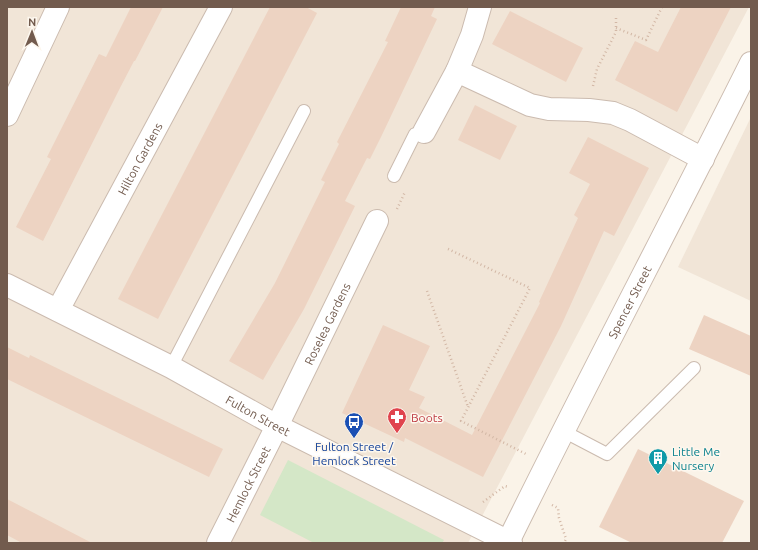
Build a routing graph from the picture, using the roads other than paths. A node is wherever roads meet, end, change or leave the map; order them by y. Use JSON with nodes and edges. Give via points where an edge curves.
{"nodes":[{"id":1,"x":58,"y":7,"type":"edge"},
{"id":2,"x":221,"y":7,"type":"edge"},
{"id":3,"x":480,"y":7,"type":"edge"},
{"id":4,"x":751,"y":63,"type":"edge"},
{"id":5,"x":457,"y":70,"type":"junction"},
{"id":6,"x":304,"y":111,"type":"dead end"},
{"id":7,"x":7,"y":115,"type":"edge"},
{"id":8,"x":424,"y":132,"type":"joint"},
{"id":9,"x":704,"y":159,"type":"junction"},
{"id":10,"x":394,"y":176,"type":"dead end"},
{"id":11,"x":377,"y":221,"type":"dead end"},
{"id":12,"x":7,"y":285,"type":"edge"},
{"id":13,"x":58,"y":310,"type":"junction"},
{"id":14,"x":171,"y":367,"type":"junction"},
{"id":15,"x":694,"y":368,"type":"dead end"},
{"id":16,"x":278,"y":426,"type":"junction"},
{"id":17,"x":563,"y":431,"type":"junction"},
{"id":18,"x":510,"y":542,"type":"edge"},
{"id":19,"x":218,"y":543,"type":"edge"}],
"edges":[{"from":1,"to":7,"type":"street"},
{"from":2,"to":13,"type":"street","name":"Hilton Gardens"},
{"from":3,"to":5,"type":"street","via":[[472,35]]},
{"from":4,"to":9,"type":"street","name":"Spencer Street"},
{"from":5,"to":8,"type":"street"},
{"from":5,"to":9,"type":"street","via":[[530,105],[550,109],[613,113]]},
{"from":6,"to":14,"type":"lane"},
{"from":8,"to":10,"type":"lane","via":[[415,134]]},
{"from":9,"to":17,"type":"street","name":"Spencer Street"},
{"from":11,"to":16,"type":"street","name":"Roselea Gardens"},
{"from":12,"to":13,"type":"street","name":"Fulton Street"},
{"from":13,"to":14,"type":"street","name":"Fulton Street"},
{"from":14,"to":16,"type":"street","name":"Fulton Street"},
{"from":15,"to":17,"type":"lane","via":[[607,454]]},
{"from":16,"to":18,"type":"street","name":"Fulton Street"},
{"from":16,"to":19,"type":"street","name":"Hemlock Street"},
{"from":17,"to":18,"type":"street","name":"Spencer Street"}]}
